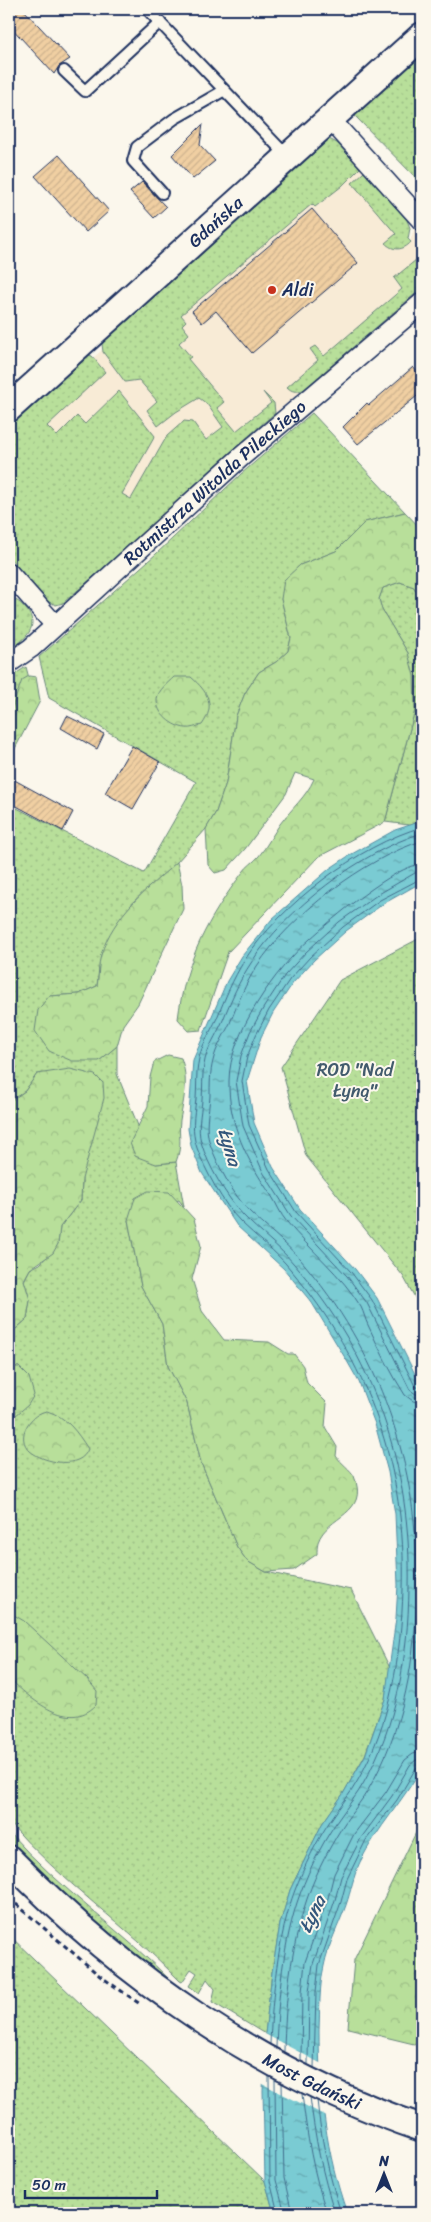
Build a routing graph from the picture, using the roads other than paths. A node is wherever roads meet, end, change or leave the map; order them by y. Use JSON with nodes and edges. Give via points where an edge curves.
{"nodes":[{"id":1,"x":147,"y":9,"type":"edge"},
{"id":2,"x":160,"y":22,"type":"junction"},
{"id":3,"x":422,"y":36,"type":"edge"},
{"id":4,"x":64,"y":71,"type":"dead end"},
{"id":5,"x":223,"y":91,"type":"junction"},
{"id":6,"x":330,"y":119,"type":"junction"},
{"id":7,"x":288,"y":157,"type":"junction"},
{"id":8,"x":162,"y":193,"type":"dead end"},
{"id":9,"x":422,"y":221,"type":"edge"},
{"id":10,"x":422,"y":303,"type":"edge"},
{"id":11,"x":9,"y":408,"type":"edge"},
{"id":12,"x":9,"y":572,"type":"edge"},
{"id":13,"x":55,"y":625,"type":"junction"},
{"id":14,"x":9,"y":663,"type":"edge"},
{"id":15,"x":9,"y":1859,"type":"edge"},
{"id":16,"x":422,"y":2128,"type":"edge"}],
"edges":[{"from":1,"to":2,"type":"lane"},
{"from":2,"to":4,"type":"lane","via":[[85,91]]},
{"from":2,"to":5,"type":"lane"},
{"from":3,"to":6,"type":"street","name":"Gdańska"},
{"from":5,"to":7,"type":"lane"},
{"from":5,"to":8,"type":"lane","via":[[174,119],[137,147],[133,161]]},
{"from":6,"to":7,"type":"street","name":"Gdańska"},
{"from":6,"to":9,"type":"street"},
{"from":7,"to":11,"type":"street","name":"Gdańska"},
{"from":10,"to":13,"type":"street","name":"Rotmistrza Witolda Pileckiego","via":[[241,457]]},
{"from":12,"to":13,"type":"street"},
{"from":13,"to":14,"type":"street","name":"Rotmistrza Witolda Pileckiego"},
{"from":15,"to":16,"type":"street","name":"Most Gdański","via":[[99,1942],[151,1984],[208,2023],[315,2084]]}]}
